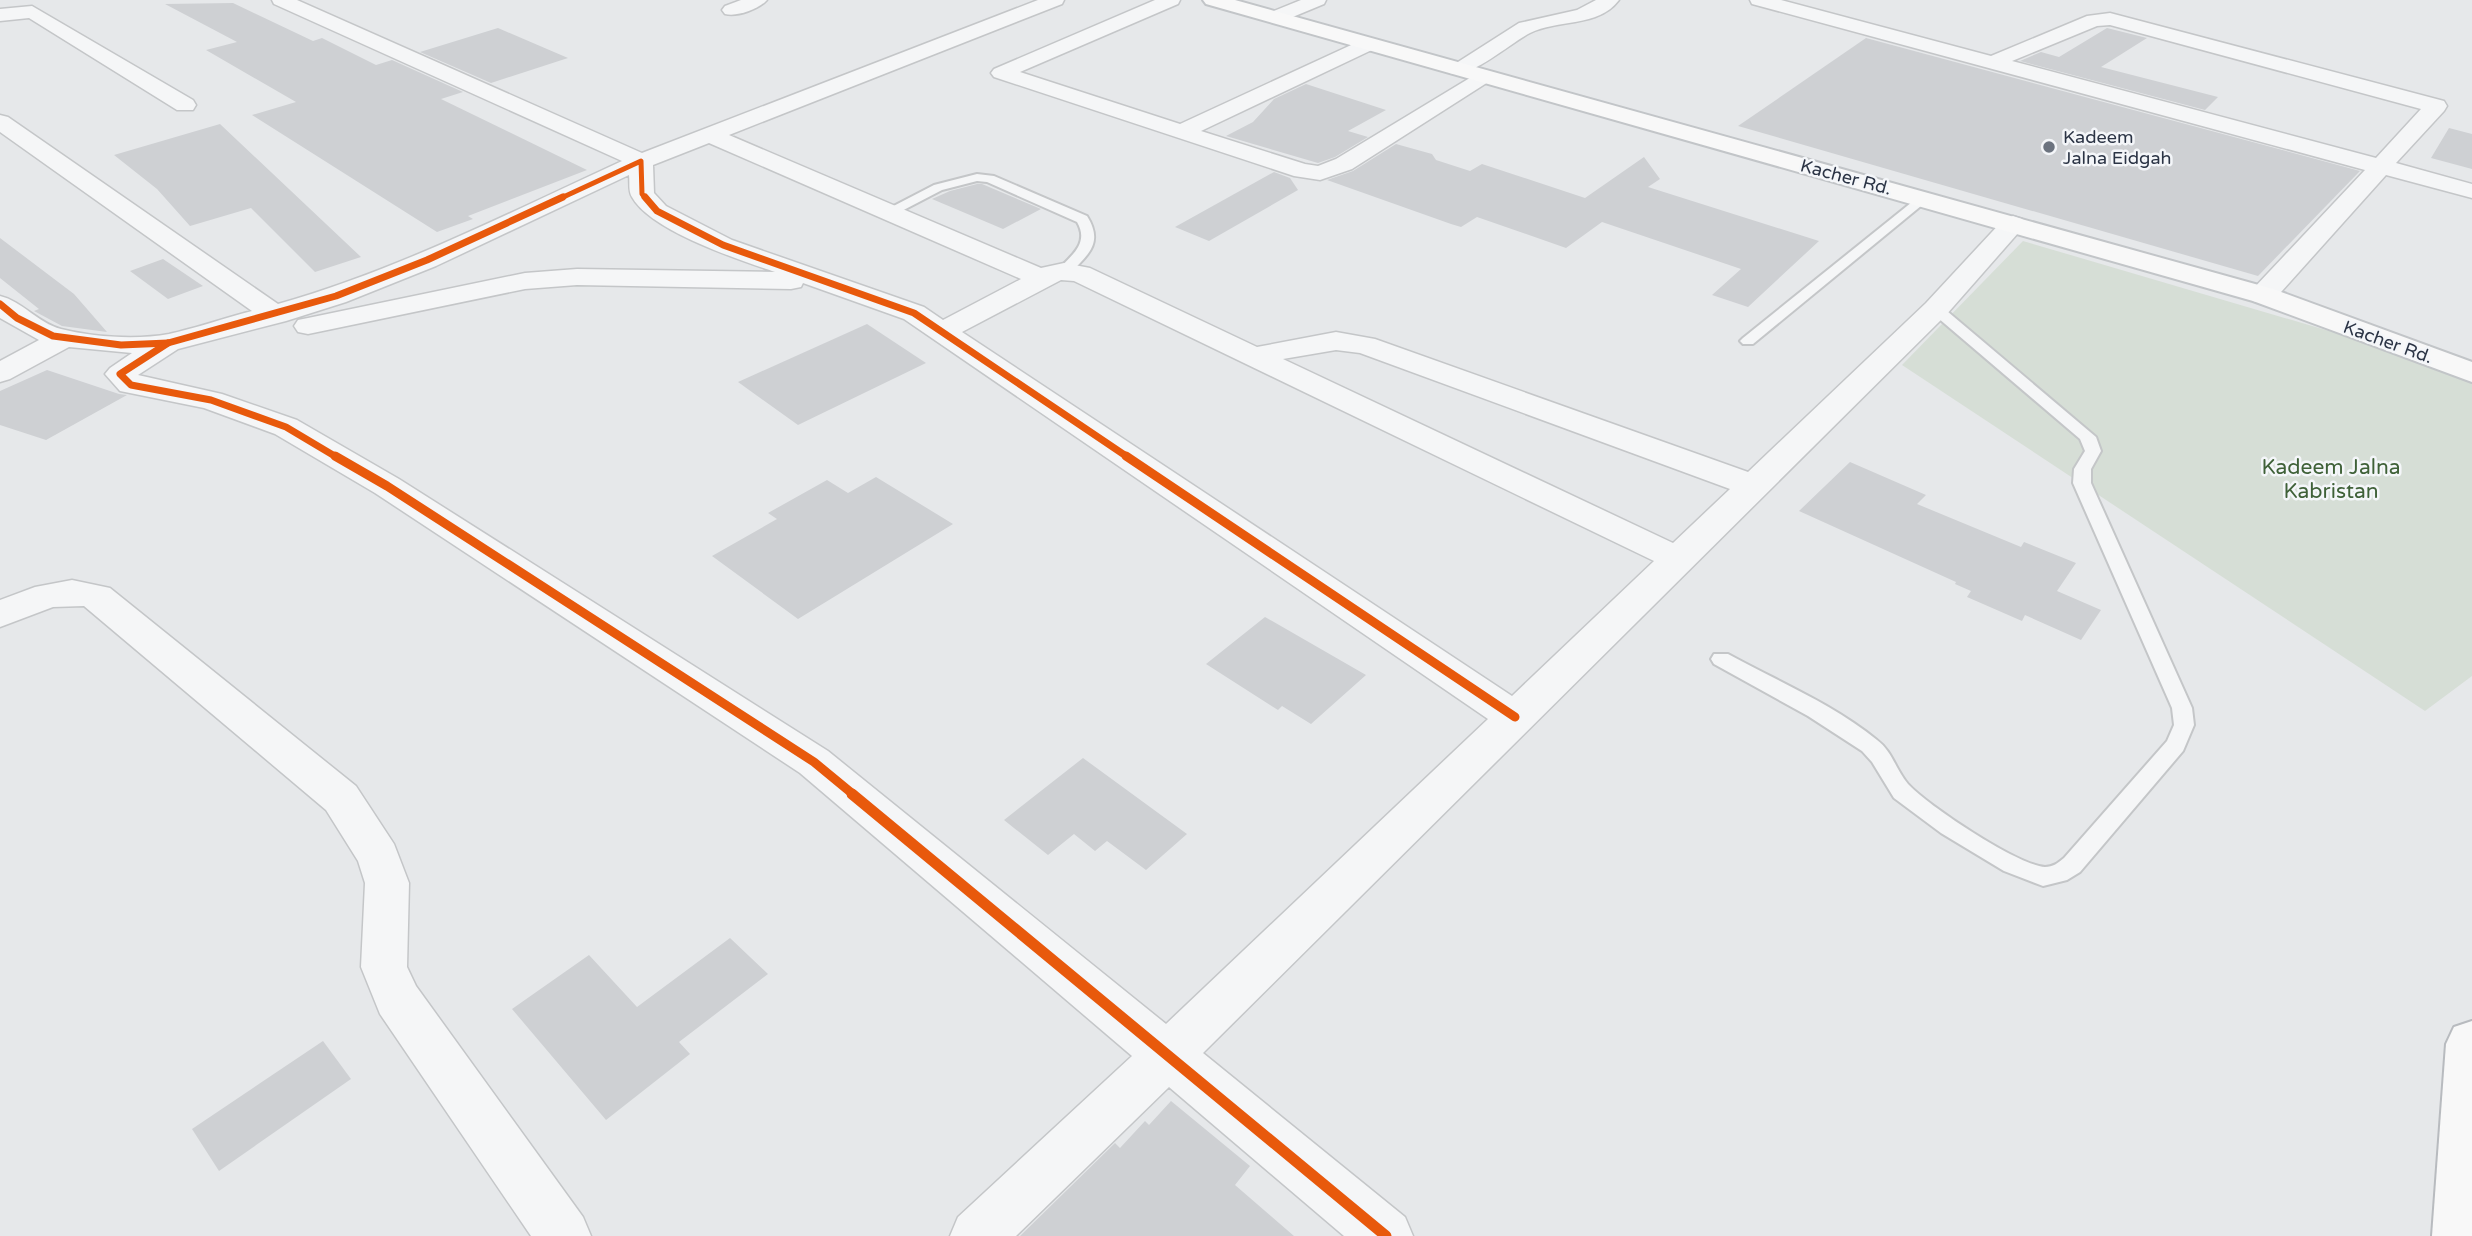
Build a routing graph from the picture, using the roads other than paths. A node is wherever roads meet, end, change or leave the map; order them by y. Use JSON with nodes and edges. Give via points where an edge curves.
{"nodes":[{"id":1,"x":281,"y":0,"type":"edge"},
{"id":2,"x":758,"y":0,"type":"edge"},
{"id":3,"x":1055,"y":0,"type":"edge"},
{"id":4,"x":1171,"y":0,"type":"edge"},
{"id":5,"x":1213,"y":0,"type":"edge"},
{"id":6,"x":1317,"y":0,"type":"edge"},
{"id":7,"x":1610,"y":0,"type":"edge"},
{"id":8,"x":1759,"y":0,"type":"edge"},
{"id":9,"x":732,"y":9,"type":"dead end"},
{"id":10,"x":0,"y":15,"type":"edge"},
{"id":11,"x":1276,"y":17,"type":"junction"},
{"id":12,"x":1369,"y":44,"type":"junction"},
{"id":13,"x":1991,"y":62,"type":"junction"},
{"id":14,"x":1457,"y":69,"type":"junction"},
{"id":15,"x":1485,"y":77,"type":"junction"},
{"id":16,"x":185,"y":105,"type":"dead end"},
{"id":17,"x":0,"y":122,"type":"edge"},
{"id":18,"x":1180,"y":132,"type":"junction"},
{"id":19,"x":710,"y":135,"type":"junction"},
{"id":20,"x":641,"y":161,"type":"junction"},
{"id":21,"x":2382,"y":168,"type":"junction"},
{"id":22,"x":2472,"y":191,"type":"edge"},
{"id":23,"x":1922,"y":198,"type":"junction"},
{"id":24,"x":889,"y":212,"type":"junction"},
{"id":25,"x":2013,"y":224,"type":"junction"},
{"id":26,"x":1053,"y":275,"type":"junction"},
{"id":27,"x":824,"y":282,"type":"junction"},
{"id":28,"x":2263,"y":295,"type":"junction"},
{"id":29,"x":0,"y":304,"type":"edge"},
{"id":30,"x":1936,"y":309,"type":"junction"},
{"id":31,"x":276,"y":315,"type":"junction"},
{"id":32,"x":941,"y":332,"type":"junction"},
{"id":33,"x":64,"y":338,"type":"junction"},
{"id":34,"x":1748,"y":341,"type":"dead end"},
{"id":35,"x":154,"y":352,"type":"junction"},
{"id":36,"x":1252,"y":356,"type":"junction"},
{"id":37,"x":0,"y":373,"type":"edge"},
{"id":38,"x":2472,"y":373,"type":"edge"},
{"id":39,"x":1754,"y":486,"type":"junction"},
{"id":40,"x":1678,"y":559,"type":"junction"},
{"id":41,"x":0,"y":615,"type":"edge"},
{"id":42,"x":1721,"y":659,"type":"dead end"},
{"id":43,"x":1515,"y":717,"type":"junction"},
{"id":44,"x":2472,"y":1044,"type":"edge"},
{"id":45,"x":1167,"y":1056,"type":"junction"},
{"id":46,"x":564,"y":1236,"type":"edge"},
{"id":47,"x":977,"y":1236,"type":"edge"},
{"id":48,"x":1386,"y":1236,"type":"edge"},
{"id":49,"x":2461,"y":1236,"type":"edge"}],
"edges":[{"from":1,"to":20,"type":"street"},
{"from":2,"to":9,"type":"street"},
{"from":3,"to":19,"type":"street"},
{"from":4,"to":18,"type":"street","via":[[1001,73]]},
{"from":5,"to":11,"type":"main road","name":"Kacher Rd."},
{"from":6,"to":11,"type":"street"},
{"from":7,"to":14,"type":"street","via":[[1583,15],[1519,30]]},
{"from":8,"to":13,"type":"street"},
{"from":10,"to":16,"type":"street","via":[[32,12]]},
{"from":11,"to":12,"type":"main road","name":"Kacher Rd."},
{"from":12,"to":14,"type":"main road","name":"Kacher Rd."},
{"from":12,"to":18,"type":"street"},
{"from":13,"to":21,"type":"street"},
{"from":13,"to":21,"type":"street","via":[[2094,20],[2110,19],[2436,106]]},
{"from":14,"to":15,"type":"main road","name":"Kacher Rd."},
{"from":15,"to":18,"type":"street","via":[[1344,164],[1320,173]]},
{"from":15,"to":23,"type":"main road","name":"Kacher Rd."},
{"from":17,"to":31,"type":"street"},
{"from":19,"to":20,"type":"street"},
{"from":19,"to":24,"type":"street"},
{"from":20,"to":27,"type":"street","via":[[642,194],[657,211],[723,245]]},
{"from":20,"to":31,"type":"street","via":[[427,260]]},
{"from":21,"to":22,"type":"street"},
{"from":21,"to":28,"type":"street"},
{"from":23,"to":25,"type":"main road","name":"Kacher Rd."},
{"from":23,"to":34,"type":"lane"},
{"from":24,"to":26,"type":"street"},
{"from":24,"to":26,"type":"lane","via":[[952,182],[979,176],[990,179],[1082,219],[1088,226],[1090,239],[1083,252]]},
{"from":25,"to":28,"type":"main road","name":"Kacher Rd."},
{"from":25,"to":30,"type":"street"},
{"from":26,"to":32,"type":"street"},
{"from":26,"to":36,"type":"street","via":[[1082,274]]},
{"from":27,"to":32,"type":"street","via":[[914,313]]},
{"from":27,"to":35,"type":"street","via":[[677,277],[526,281]]},
{"from":28,"to":38,"type":"main road","name":"Kacher Rd."},
{"from":29,"to":33,"type":"street","via":[[17,318]]},
{"from":30,"to":39,"type":"street"},
{"from":30,"to":42,"type":"lane","via":[[2088,437],[2093,451],[2082,466],[2082,483],[2182,708],[2184,724],[2176,745],[2072,865],[2054,876],[2040,876],[2008,863],[1915,803],[1893,782],[1881,756],[1859,739]]},
{"from":31,"to":35,"type":"street"},
{"from":32,"to":43,"type":"street"},
{"from":33,"to":35,"type":"street"},
{"from":33,"to":37,"type":"street"},
{"from":35,"to":45,"type":"street","via":[[120,374],[131,385],[211,400],[286,427],[387,486],[814,762]]},
{"from":36,"to":39,"type":"street","via":[[1336,341],[1365,345]]},
{"from":36,"to":40,"type":"street"},
{"from":39,"to":40,"type":"street"},
{"from":40,"to":43,"type":"street"},
{"from":41,"to":46,"type":"street","via":[[54,593],[81,591],[97,597],[341,798],[379,857],[387,883],[384,967],[397,999]]},
{"from":43,"to":45,"type":"street"},
{"from":44,"to":49,"type":"main road"},
{"from":45,"to":47,"type":"street"},
{"from":45,"to":48,"type":"street"}]}
